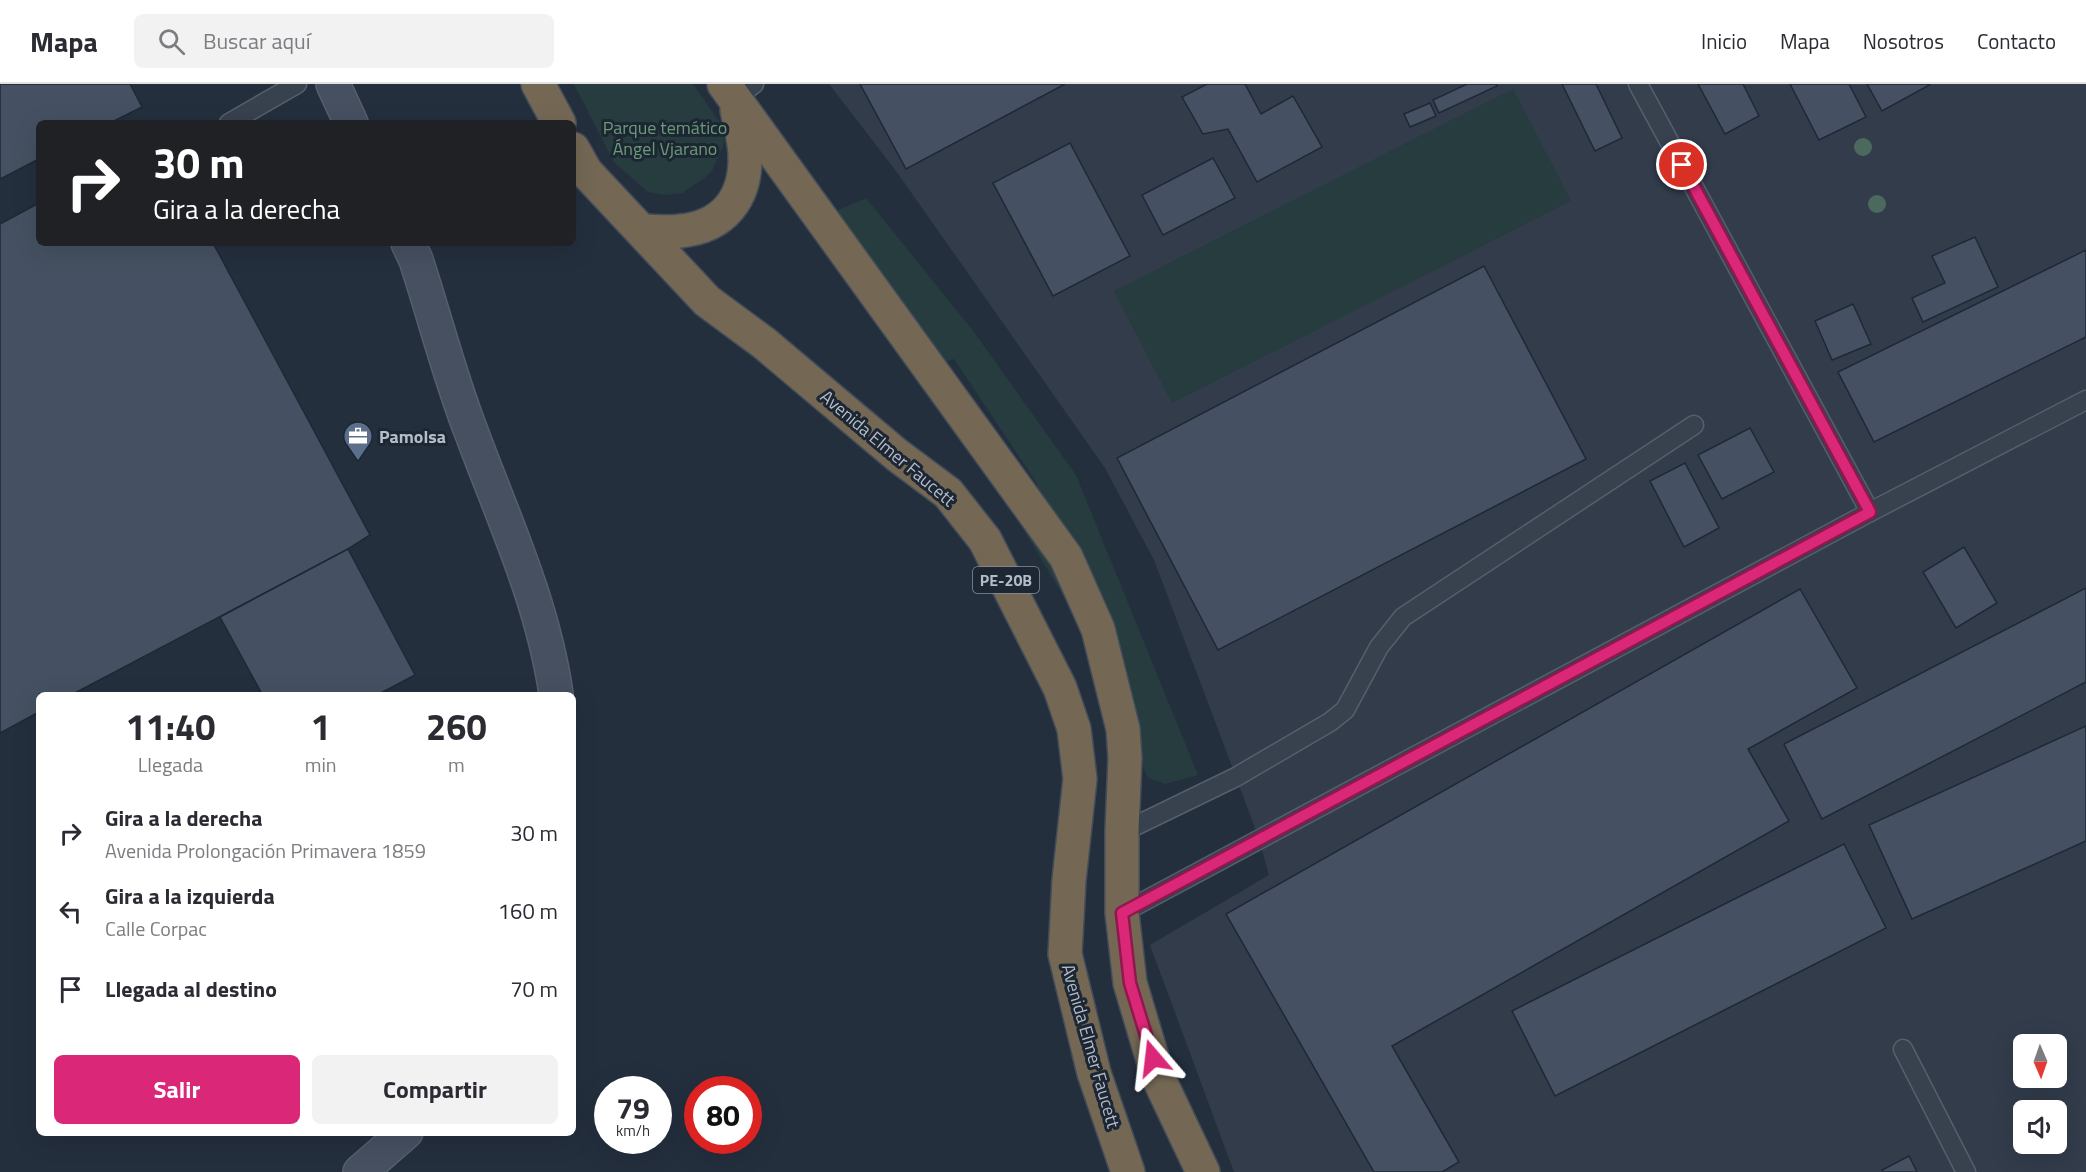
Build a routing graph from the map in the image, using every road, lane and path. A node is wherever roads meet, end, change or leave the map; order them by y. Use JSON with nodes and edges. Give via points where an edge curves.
{"nodes":[{"id":1,"x":297,"y":84,"type":"edge"},
{"id":2,"x":333,"y":84,"type":"edge"},
{"id":3,"x":538,"y":84,"type":"edge"},
{"id":4,"x":1638,"y":84,"type":"edge"},
{"id":5,"x":738,"y":89,"type":"edge"},
{"id":6,"x":234,"y":120,"type":"edge"},
{"id":7,"x":350,"y":120,"type":"edge"},
{"id":8,"x":557,"y":120,"type":"edge"},
{"id":9,"x":576,"y":154,"type":"edge"},
{"id":10,"x":642,"y":231,"type":"junction"},
{"id":11,"x":409,"y":246,"type":"edge"},
{"id":12,"x":2086,"y":400,"type":"edge"},
{"id":13,"x":1694,"y":425,"type":"dead end"},
{"id":14,"x":1870,"y":512,"type":"junction"},
{"id":15,"x":555,"y":688,"type":"edge"},
{"id":16,"x":1122,"y":830,"type":"junction"},
{"id":17,"x":1122,"y":913,"type":"junction"},
{"id":18,"x":1903,"y":1049,"type":"dead end"},
{"id":19,"x":401,"y":1136,"type":"edge"},
{"id":20,"x":360,"y":1172,"type":"edge"},
{"id":21,"x":1128,"y":1172,"type":"edge"},
{"id":22,"x":1203,"y":1172,"type":"edge"},
{"id":23,"x":1966,"y":1172,"type":"edge"}],
"edges":[{"from":1,"to":6,"type":"lane"},
{"from":2,"to":7,"type":"street"},
{"from":3,"to":8,"type":"highway"},
{"from":4,"to":14,"type":"lane"},
{"from":5,"to":10,"type":"highway","via":[[745,154],[740,191],[733,205],[702,226],[680,231]]},
{"from":5,"to":16,"type":"highway","via":[[1066,557],[1098,629],[1123,729]]},
{"from":9,"to":10,"type":"highway","name":"Avenida Elmer Faucett","number":"PE-20B","via":[[586,172]]},
{"from":10,"to":21,"type":"highway","name":"Avenida Elmer Faucett","number":"PE-20B","via":[[707,301],[764,342],[948,494],[985,540],[1060,688],[1074,729],[1080,779],[1065,954],[1094,1073]]},
{"from":11,"to":15,"type":"street","via":[[471,431],[517,549],[538,614]]},
{"from":12,"to":14,"type":"lane"},
{"from":13,"to":16,"type":"lane","via":[[1402,617],[1379,647],[1345,710],[1330,722],[1236,777]]},
{"from":14,"to":17,"type":"lane"},
{"from":16,"to":17,"type":"highway"},
{"from":17,"to":22,"type":"highway","via":[[1130,983],[1158,1077]]},
{"from":18,"to":23,"type":"lane"},
{"from":19,"to":20,"type":"street"}]}
